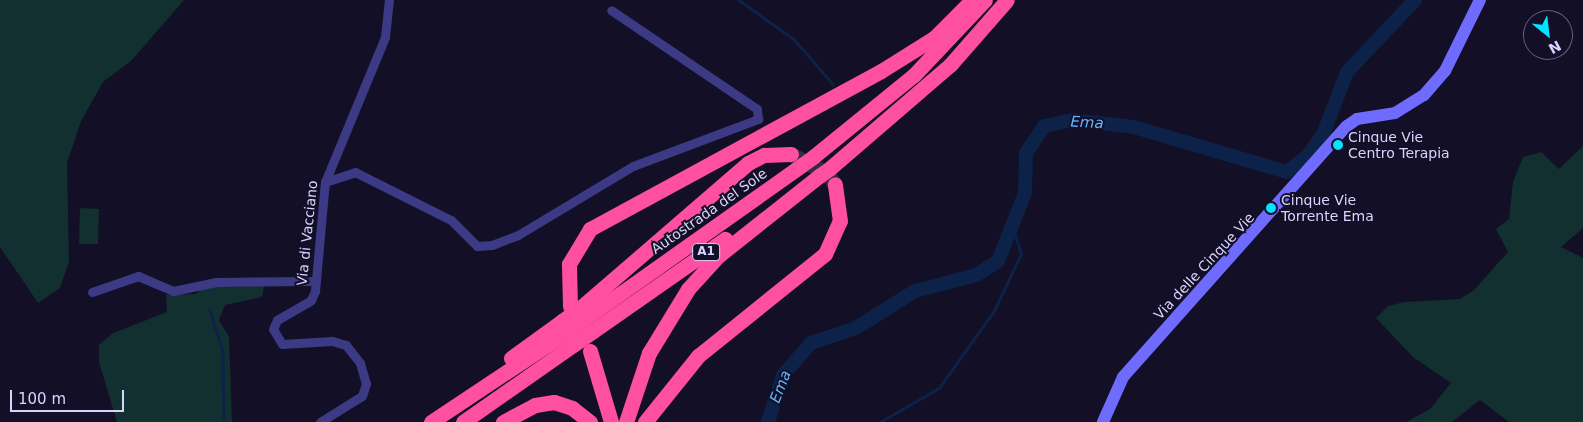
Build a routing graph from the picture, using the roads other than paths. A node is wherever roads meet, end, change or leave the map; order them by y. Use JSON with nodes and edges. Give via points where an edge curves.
{"nodes":[{"id":1,"x":390,"y":0,"type":"edge"},
{"id":2,"x":972,"y":0,"type":"edge"},
{"id":3,"x":985,"y":0,"type":"edge"},
{"id":4,"x":1007,"y":0,"type":"edge"},
{"id":5,"x":1480,"y":0,"type":"edge"},
{"id":6,"x":611,"y":10,"type":"dead end"},
{"id":7,"x":791,"y":154,"type":"tunnel mouth"},
{"id":8,"x":824,"y":172,"type":"junction"},
{"id":9,"x":325,"y":182,"type":"junction"},
{"id":10,"x":835,"y":184,"type":"tunnel mouth"},
{"id":11,"x":316,"y":281,"type":"junction"},
{"id":12,"x":92,"y":292,"type":"dead end"},
{"id":13,"x":581,"y":317,"type":"junction"},
{"id":14,"x":567,"y":333,"type":"junction"},
{"id":15,"x":590,"y":350,"type":"dead end"},
{"id":16,"x":320,"y":422,"type":"edge"},
{"id":17,"x":431,"y":422,"type":"edge"},
{"id":18,"x":463,"y":422,"type":"edge"},
{"id":19,"x":503,"y":422,"type":"edge"},
{"id":20,"x":590,"y":422,"type":"edge"},
{"id":21,"x":611,"y":422,"type":"edge"},
{"id":22,"x":626,"y":422,"type":"edge"},
{"id":23,"x":645,"y":422,"type":"edge"},
{"id":24,"x":1103,"y":422,"type":"edge"}],
"edges":[{"from":1,"to":9,"type":"street","name":"Via di Vacciano","via":[[384,37]]},
{"from":2,"to":13,"type":"highway","via":[[934,38],[881,71],[590,229],[569,264]]},
{"from":3,"to":13,"type":"highway","name":"Autostrada del Sole","number":"A1","via":[[914,75],[807,161]]},
{"from":4,"to":8,"type":"highway","name":"Autostrada del Sole","number":"A1","via":[[950,65]]},
{"from":5,"to":24,"type":"street","name":"Via delle Cinque Vie","via":[[1445,71],[1424,95],[1395,114],[1362,118],[1348,126],[1123,377]]},
{"from":6,"to":9,"type":"street","via":[[757,109],[758,118],[633,166],[518,235],[492,245],[477,246],[451,220],[356,172]]},
{"from":7,"to":13,"type":"highway","via":[[764,155],[742,167]]},
{"from":8,"to":13,"type":"highway","name":"Autostrada del Sole","number":"A1"},
{"from":8,"to":22,"type":"highway","via":[[718,256],[688,289],[649,353]]},
{"from":9,"to":11,"type":"street","name":"Via di Vacciano"},
{"from":10,"to":23,"type":"highway","via":[[840,221],[825,254],[698,356]]},
{"from":11,"to":12,"type":"street","via":[[216,282],[173,292],[138,276]]},
{"from":11,"to":16,"type":"street","name":"Via di Vacciano","via":[[312,300],[278,320],[275,336],[282,344],[332,340],[346,345],[360,363],[366,384],[362,396]]},
{"from":13,"to":14,"type":"highway","name":"Autostrada del Sole","number":"A1","bridge":true},
{"from":14,"to":17,"type":"highway","name":"Autostrada del Sole","number":"A1"},
{"from":14,"to":18,"type":"highway","name":"Autostrada del Sole","number":"A1"},
{"from":15,"to":21,"type":"highway"},
{"from":19,"to":20,"type":"highway","via":[[535,405],[554,402],[572,408]]}]}
